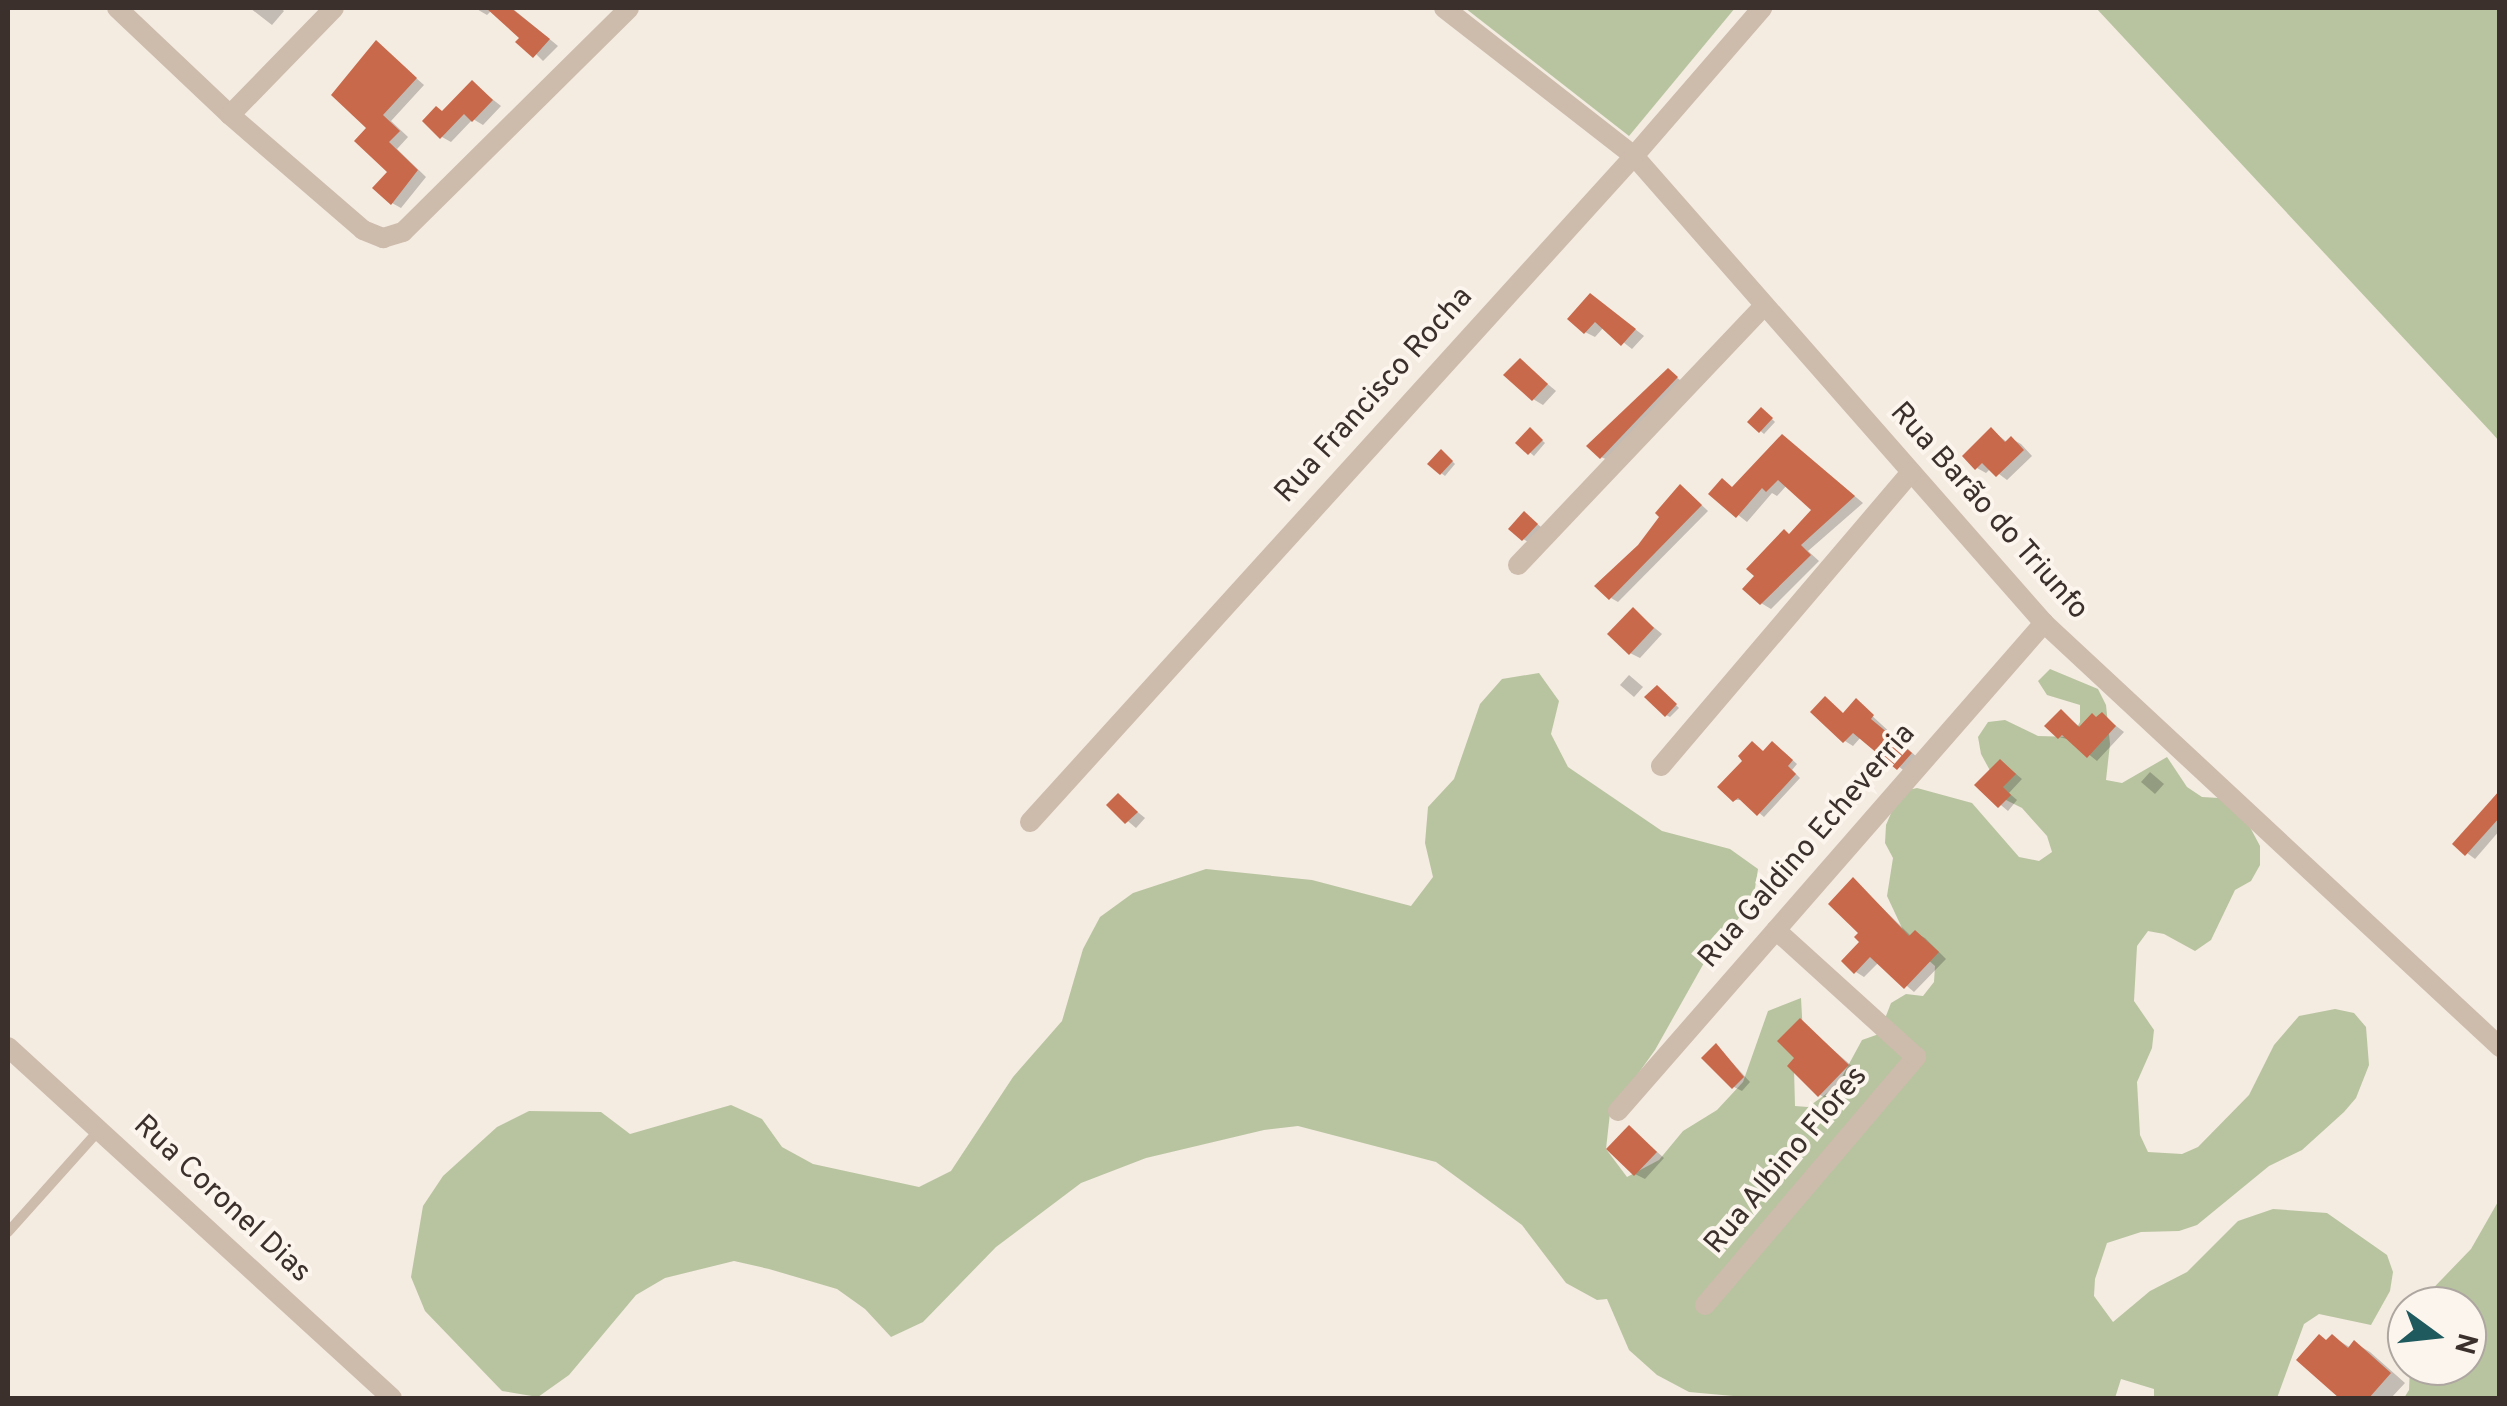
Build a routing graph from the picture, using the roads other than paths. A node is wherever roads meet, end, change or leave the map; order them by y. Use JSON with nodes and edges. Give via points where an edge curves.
{"nodes":[{"id":1,"x":117,"y":8,"type":"edge"},
{"id":2,"x":334,"y":8,"type":"edge"},
{"id":3,"x":629,"y":8,"type":"edge"},
{"id":4,"x":1444,"y":8,"type":"edge"},
{"id":5,"x":1762,"y":8,"type":"edge"},
{"id":6,"x":230,"y":115,"type":"junction"},
{"id":7,"x":1634,"y":156,"type":"junction"},
{"id":8,"x":1764,"y":306,"type":"junction"},
{"id":9,"x":1911,"y":472,"type":"junction"},
{"id":10,"x":1518,"y":565,"type":"dead end"},
{"id":11,"x":2044,"y":623,"type":"junction"},
{"id":12,"x":1662,"y":766,"type":"dead end"},
{"id":13,"x":1030,"y":822,"type":"dead end"},
{"id":14,"x":1776,"y":930,"type":"junction"},
{"id":15,"x":8,"y":1047,"type":"edge"},
{"id":16,"x":2500,"y":1047,"type":"edge"},
{"id":17,"x":1618,"y":1111,"type":"dead end"},
{"id":18,"x":100,"y":1129,"type":"junction"},
{"id":19,"x":8,"y":1232,"type":"edge"},
{"id":20,"x":1705,"y":1304,"type":"dead end"},
{"id":21,"x":392,"y":1398,"type":"edge"}],
"edges":[{"from":1,"to":6,"type":"street"},
{"from":2,"to":6,"type":"street"},
{"from":3,"to":6,"type":"street","via":[[402,232],[384,238],[363,230]]},
{"from":4,"to":7,"type":"street","name":"Rua Barão do Triunfo"},
{"from":5,"to":7,"type":"street","name":"Rua Francisco Rocha"},
{"from":7,"to":8,"type":"street","name":"Rua Barão do Triunfo"},
{"from":7,"to":13,"type":"street","name":"Rua Francisco Rocha"},
{"from":8,"to":9,"type":"street","name":"Rua Barão do Triunfo"},
{"from":8,"to":10,"type":"street"},
{"from":9,"to":11,"type":"street","name":"Rua Barão do Triunfo"},
{"from":9,"to":12,"type":"street"},
{"from":11,"to":14,"type":"street","name":"Rua Galdino Echeverria"},
{"from":11,"to":16,"type":"street","name":"Rua Barão do Triunfo"},
{"from":14,"to":17,"type":"street","name":"Rua Galdino Echeverria"},
{"from":14,"to":20,"type":"street","name":"Rua Albino Flores","via":[[1916,1057]]},
{"from":15,"to":18,"type":"street","name":"Rua Coronel Dias"},
{"from":18,"to":19,"type":"lane"},
{"from":18,"to":21,"type":"street","name":"Rua Coronel Dias"}]}
